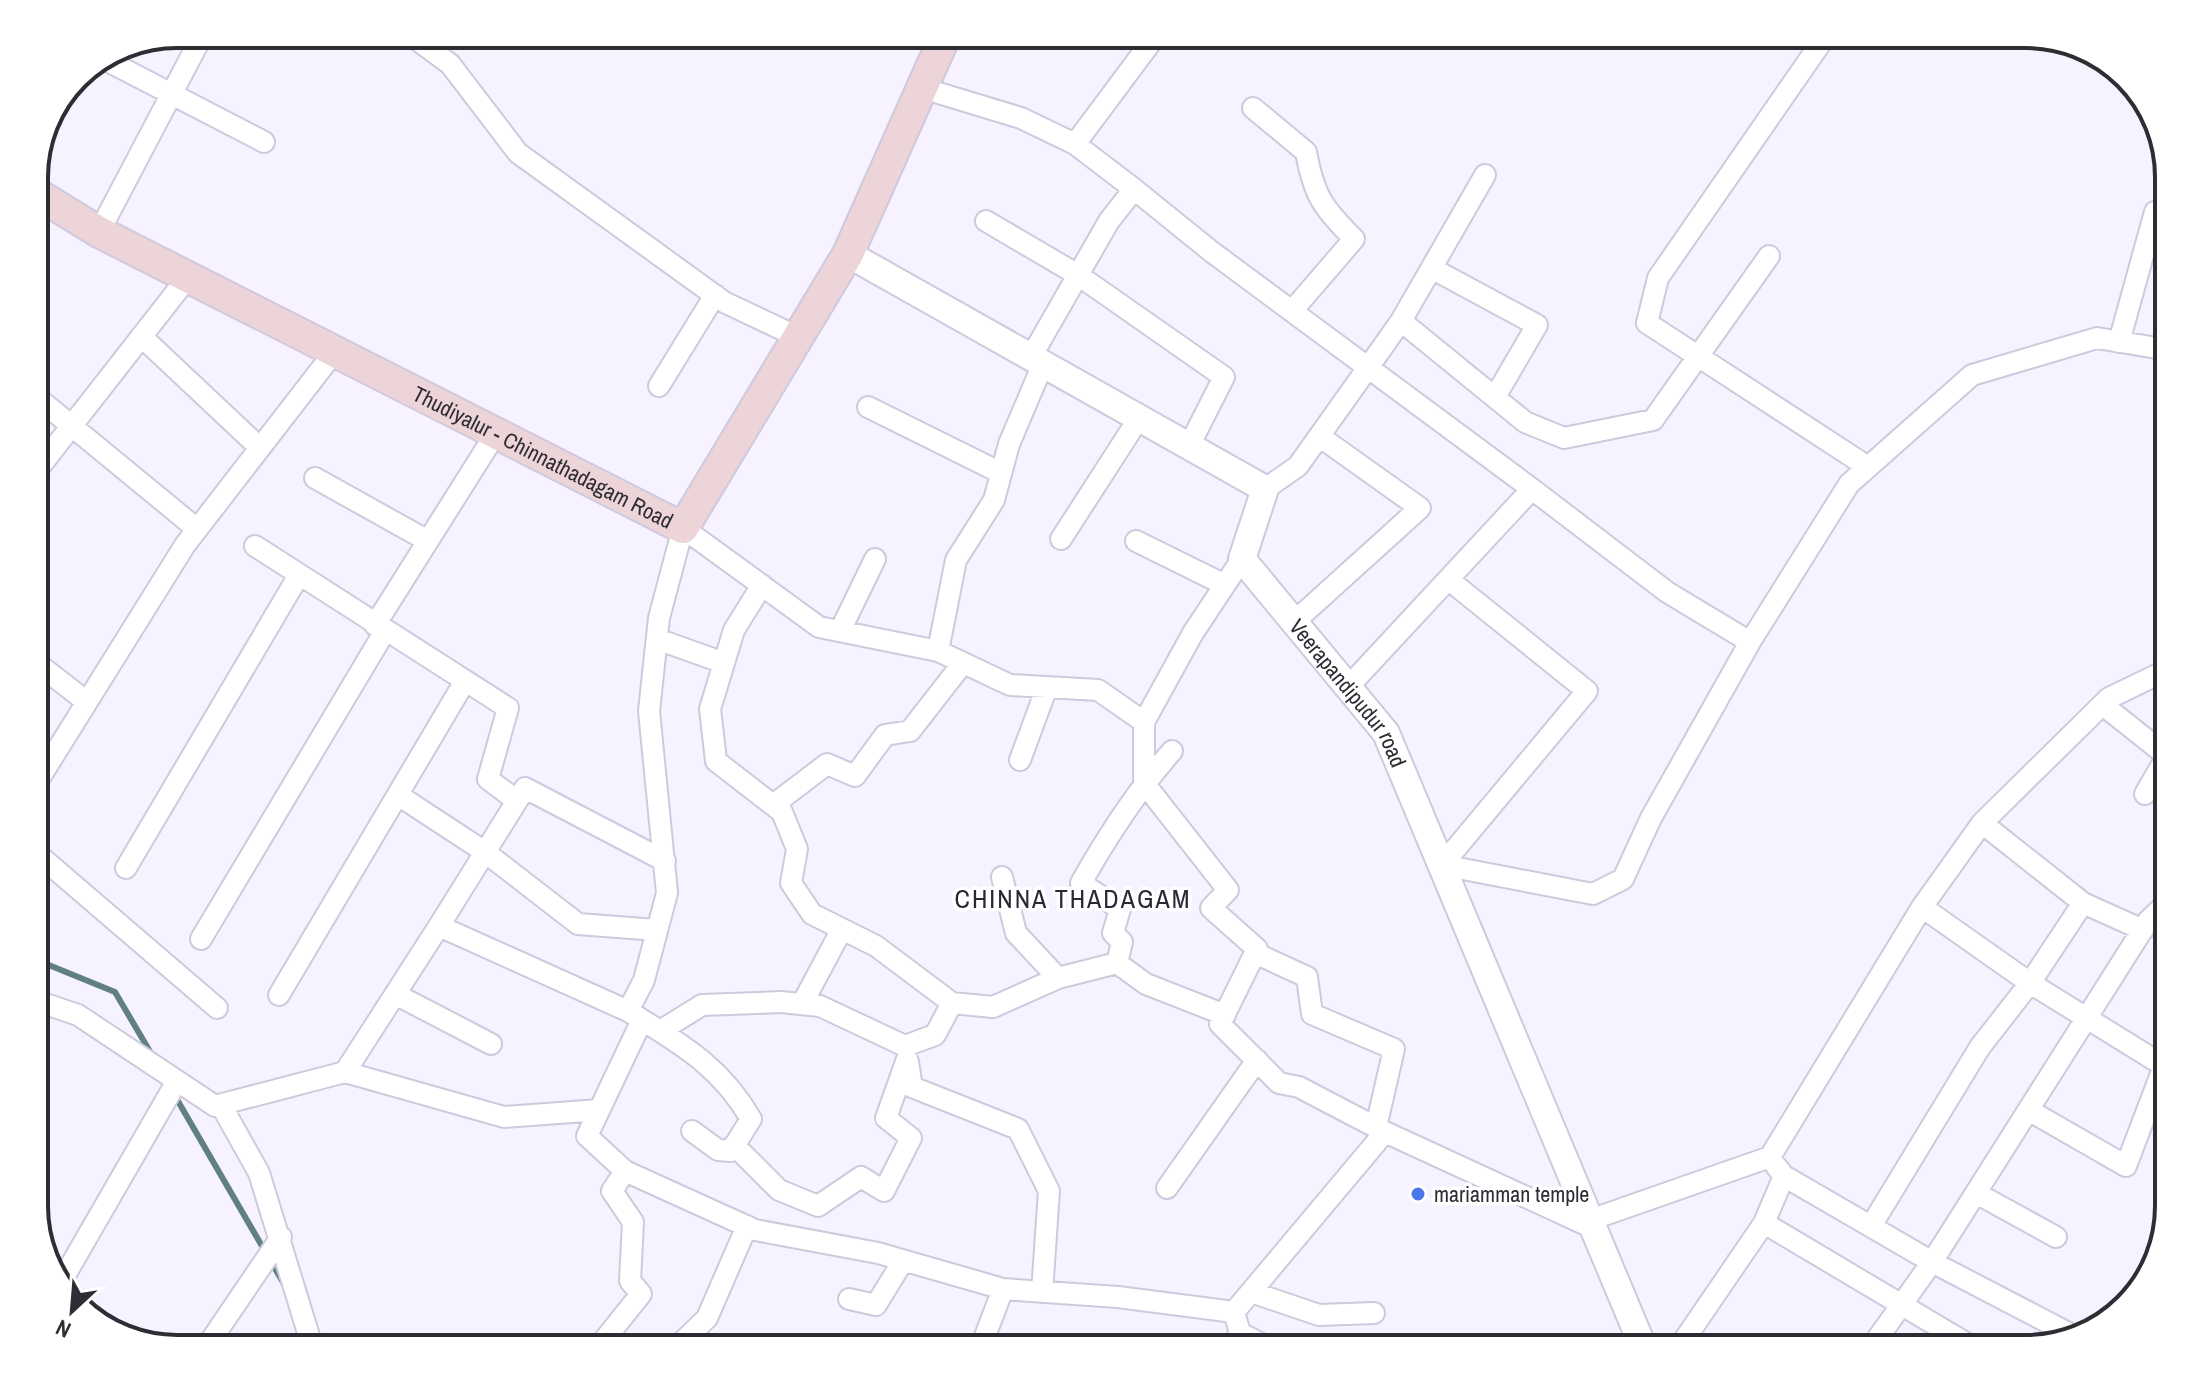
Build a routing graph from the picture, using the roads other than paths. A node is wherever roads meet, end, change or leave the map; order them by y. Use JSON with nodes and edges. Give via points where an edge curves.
{"nodes":[{"id":1,"x":196,"y":48,"type":"edge"},
{"id":2,"x":428,"y":48,"type":"edge"},
{"id":3,"x":940,"y":48,"type":"edge"},
{"id":4,"x":1147,"y":48,"type":"edge"},
{"id":5,"x":1817,"y":48,"type":"edge"},
{"id":6,"x":114,"y":64,"type":"edge"},
{"id":7,"x":922,"y":88,"type":"junction"},
{"id":8,"x":171,"y":94,"type":"junction"},
{"id":9,"x":1253,"y":108,"type":"dead end"},
{"id":10,"x":264,"y":142,"type":"dead end"},
{"id":11,"x":1075,"y":144,"type":"junction"},
{"id":12,"x":1485,"y":175,"type":"dead end"},
{"id":13,"x":1134,"y":189,"type":"junction"},
{"id":14,"x":48,"y":201,"type":"edge"},
{"id":15,"x":2155,"y":212,"type":"edge"},
{"id":16,"x":986,"y":221,"type":"dead end"},
{"id":17,"x":99,"y":232,"type":"junction"},
{"id":18,"x":848,"y":254,"type":"junction"},
{"id":19,"x":1769,"y":256,"type":"dead end"},
{"id":20,"x":1433,"y":269,"type":"junction"},
{"id":21,"x":1078,"y":275,"type":"junction"},
{"id":22,"x":188,"y":277,"type":"junction"},
{"id":23,"x":715,"y":295,"type":"junction"},
{"id":24,"x":1292,"y":311,"type":"junction"},
{"id":25,"x":1401,"y":321,"type":"junction"},
{"id":26,"x":142,"y":337,"type":"junction"},
{"id":27,"x":798,"y":337,"type":"junction"},
{"id":28,"x":2119,"y":342,"type":"junction"},
{"id":29,"x":2155,"y":348,"type":"edge"},
{"id":30,"x":335,"y":351,"type":"junction"},
{"id":31,"x":1698,"y":356,"type":"junction"},
{"id":32,"x":1037,"y":361,"type":"junction"},
{"id":33,"x":1368,"y":367,"type":"junction"},
{"id":34,"x":659,"y":386,"type":"dead end"},
{"id":35,"x":1495,"y":397,"type":"junction"},
{"id":36,"x":48,"y":407,"type":"edge"},
{"id":37,"x":868,"y":407,"type":"dead end"},
{"id":38,"x":1139,"y":418,"type":"junction"},
{"id":39,"x":74,"y":428,"type":"junction"},
{"id":40,"x":496,"y":433,"type":"junction"},
{"id":41,"x":1319,"y":436,"type":"junction"},
{"id":42,"x":1189,"y":446,"type":"junction"},
{"id":43,"x":260,"y":448,"type":"junction"},
{"id":44,"x":48,"y":458,"type":"edge"},
{"id":45,"x":1868,"y":467,"type":"junction"},
{"id":46,"x":1001,"y":473,"type":"junction"},
{"id":47,"x":315,"y":478,"type":"dead end"},
{"id":48,"x":1265,"y":489,"type":"junction"},
{"id":49,"x":1532,"y":489,"type":"junction"},
{"id":50,"x":683,"y":528,"type":"junction"},
{"id":51,"x":197,"y":529,"type":"junction"},
{"id":52,"x":1061,"y":539,"type":"dead end"},
{"id":53,"x":428,"y":541,"type":"junction"},
{"id":54,"x":1136,"y":541,"type":"dead end"},
{"id":55,"x":255,"y":546,"type":"dead end"},
{"id":56,"x":875,"y":559,"type":"dead end"},
{"id":57,"x":1242,"y":559,"type":"junction"},
{"id":58,"x":299,"y":575,"type":"junction"},
{"id":59,"x":1449,"y":580,"type":"junction"},
{"id":60,"x":762,"y":585,"type":"junction"},
{"id":61,"x":1225,"y":585,"type":"junction"},
{"id":62,"x":1294,"y":622,"type":"junction"},
{"id":63,"x":380,"y":628,"type":"junction"},
{"id":64,"x":840,"y":631,"type":"junction"},
{"id":65,"x":657,"y":639,"type":"junction"},
{"id":66,"x":1750,"y":642,"type":"junction"},
{"id":67,"x":938,"y":651,"type":"junction"},
{"id":68,"x":724,"y":663,"type":"junction"},
{"id":69,"x":963,"y":663,"type":"junction"},
{"id":70,"x":48,"y":672,"type":"edge"},
{"id":71,"x":2155,"y":676,"type":"edge"},
{"id":72,"x":465,"y":681,"type":"junction"},
{"id":73,"x":1047,"y":687,"type":"junction"},
{"id":74,"x":1348,"y":687,"type":"junction"},
{"id":75,"x":87,"y":702,"type":"junction"},
{"id":76,"x":2103,"y":705,"type":"junction"},
{"id":77,"x":1144,"y":722,"type":"junction"},
{"id":78,"x":2155,"y":746,"type":"edge"},
{"id":79,"x":1172,"y":751,"type":"dead end"},
{"id":80,"x":1020,"y":760,"type":"dead end"},
{"id":81,"x":48,"y":765,"type":"edge"},
{"id":82,"x":2155,"y":777,"type":"edge"},
{"id":83,"x":1144,"y":783,"type":"junction"},
{"id":84,"x":2145,"y":794,"type":"dead end"},
{"id":85,"x":398,"y":795,"type":"junction"},
{"id":86,"x":517,"y":801,"type":"junction"},
{"id":87,"x":773,"y":805,"type":"junction"},
{"id":88,"x":1982,"y":823,"type":"junction"},
{"id":89,"x":485,"y":852,"type":"junction"},
{"id":90,"x":665,"y":861,"type":"junction"},
{"id":91,"x":48,"y":863,"type":"edge"},
{"id":92,"x":1442,"y":865,"type":"junction"},
{"id":93,"x":126,"y":868,"type":"dead end"},
{"id":94,"x":1002,"y":877,"type":"dead end"},
{"id":95,"x":2083,"y":903,"type":"junction"},
{"id":96,"x":1922,"y":907,"type":"junction"},
{"id":97,"x":2155,"y":916,"type":"edge"},
{"id":98,"x":439,"y":926,"type":"junction"},
{"id":99,"x":2146,"y":926,"type":"junction"},
{"id":100,"x":2155,"y":927,"type":"edge"},
{"id":101,"x":842,"y":929,"type":"junction"},
{"id":102,"x":657,"y":930,"type":"junction"},
{"id":103,"x":201,"y":939,"type":"dead end"},
{"id":104,"x":1255,"y":953,"type":"junction"},
{"id":105,"x":1117,"y":963,"type":"junction"},
{"id":106,"x":1058,"y":978,"type":"junction"},
{"id":107,"x":2030,"y":983,"type":"junction"},
{"id":108,"x":395,"y":994,"type":"junction"},
{"id":109,"x":279,"y":995,"type":"dead end"},
{"id":110,"x":952,"y":1003,"type":"junction"},
{"id":111,"x":802,"y":1004,"type":"junction"},
{"id":112,"x":48,"y":1005,"type":"edge"},
{"id":113,"x":217,"y":1008,"type":"dead end"},
{"id":114,"x":1225,"y":1015,"type":"junction"},
{"id":115,"x":635,"y":1016,"type":"junction"},
{"id":116,"x":2088,"y":1018,"type":"junction"},
{"id":117,"x":660,"y":1031,"type":"junction"},
{"id":118,"x":491,"y":1044,"type":"dead end"},
{"id":119,"x":906,"y":1053,"type":"junction"},
{"id":120,"x":1257,"y":1060,"type":"junction"},
{"id":121,"x":2155,"y":1060,"type":"edge"},
{"id":122,"x":345,"y":1072,"type":"junction"},
{"id":123,"x":177,"y":1082,"type":"junction"},
{"id":124,"x":2155,"y":1094,"type":"edge"},
{"id":125,"x":221,"y":1105,"type":"junction"},
{"id":126,"x":599,"y":1110,"type":"junction"},
{"id":127,"x":2030,"y":1111,"type":"junction"},
{"id":128,"x":1381,"y":1129,"type":"junction"},
{"id":129,"x":692,"y":1131,"type":"dead end"},
{"id":130,"x":734,"y":1145,"type":"junction"},
{"id":131,"x":1770,"y":1157,"type":"junction"},
{"id":132,"x":625,"y":1171,"type":"junction"},
{"id":133,"x":1784,"y":1176,"type":"junction"},
{"id":134,"x":1167,"y":1188,"type":"dead end"},
{"id":135,"x":1976,"y":1193,"type":"junction"},
{"id":136,"x":1764,"y":1223,"type":"junction"},
{"id":137,"x":1592,"y":1224,"type":"junction"},
{"id":138,"x":747,"y":1226,"type":"junction"},
{"id":139,"x":1871,"y":1226,"type":"junction"},
{"id":140,"x":281,"y":1237,"type":"junction"},
{"id":141,"x":2056,"y":1237,"type":"dead end"},
{"id":142,"x":903,"y":1261,"type":"junction"},
{"id":143,"x":1932,"y":1262,"type":"junction"},
{"id":144,"x":67,"y":1271,"type":"edge"},
{"id":145,"x":1003,"y":1289,"type":"junction"},
{"id":146,"x":1042,"y":1292,"type":"junction"},
{"id":147,"x":1251,"y":1292,"type":"junction"},
{"id":148,"x":849,"y":1299,"type":"dead end"},
{"id":149,"x":1902,"y":1304,"type":"junction"},
{"id":150,"x":1234,"y":1312,"type":"junction"},
{"id":151,"x":1374,"y":1313,"type":"dead end"},
{"id":152,"x":2063,"y":1330,"type":"edge"},
{"id":153,"x":214,"y":1335,"type":"edge"},
{"id":154,"x":309,"y":1335,"type":"edge"},
{"id":155,"x":608,"y":1335,"type":"edge"},
{"id":156,"x":689,"y":1335,"type":"edge"},
{"id":157,"x":985,"y":1335,"type":"edge"},
{"id":158,"x":1235,"y":1335,"type":"edge"},
{"id":159,"x":1638,"y":1335,"type":"edge"},
{"id":160,"x":1688,"y":1335,"type":"edge"},
{"id":161,"x":1880,"y":1335,"type":"edge"},
{"id":162,"x":1948,"y":1335,"type":"edge"}],
"edges":[{"from":1,"to":8,"type":"street"},
{"from":2,"to":23,"type":"street","via":[[450,64],[518,153]]},
{"from":3,"to":7,"type":"main road","name":"Thudiyalur - Chinnathadagam Road"},
{"from":4,"to":11,"type":"street"},
{"from":5,"to":31,"type":"street","via":[[1658,278],[1647,323]]},
{"from":6,"to":8,"type":"street"},
{"from":7,"to":11,"type":"street","via":[[1021,118]]},
{"from":7,"to":18,"type":"main road","name":"Thudiyalur - Chinnathadagam Road"},
{"from":8,"to":10,"type":"street"},
{"from":8,"to":17,"type":"street"},
{"from":9,"to":24,"type":"street","via":[[1306,152],[1321,206],[1354,239]]},
{"from":11,"to":13,"type":"street"},
{"from":12,"to":20,"type":"street"},
{"from":13,"to":21,"type":"street"},
{"from":13,"to":24,"type":"street"},
{"from":14,"to":17,"type":"main road","name":"Thudiyalur - Chinnathadagam Road"},
{"from":15,"to":28,"type":"street"},
{"from":16,"to":21,"type":"street"},
{"from":17,"to":22,"type":"main road","name":"Thudiyalur - Chinnathadagam Road"},
{"from":18,"to":27,"type":"main road","name":"Thudiyalur - Chinnathadagam Road"},
{"from":18,"to":32,"type":"street"},
{"from":19,"to":31,"type":"street"},
{"from":20,"to":25,"type":"street"},
{"from":20,"to":35,"type":"street","via":[[1537,325]]},
{"from":21,"to":32,"type":"street"},
{"from":21,"to":42,"type":"street","via":[[1224,377]]},
{"from":22,"to":26,"type":"street"},
{"from":22,"to":30,"type":"main road","name":"Thudiyalur - Chinnathadagam Road"},
{"from":23,"to":27,"type":"street"},
{"from":23,"to":34,"type":"street"},
{"from":24,"to":33,"type":"street"},
{"from":25,"to":33,"type":"street"},
{"from":25,"to":35,"type":"street"},
{"from":26,"to":39,"type":"street"},
{"from":26,"to":43,"type":"street"},
{"from":27,"to":50,"type":"main road","name":"Thudiyalur - Chinnathadagam Road"},
{"from":28,"to":29,"type":"street"},
{"from":28,"to":45,"type":"street","via":[[2097,338],[1972,375]]},
{"from":30,"to":40,"type":"main road","name":"Thudiyalur - Chinnathadagam Road"},
{"from":30,"to":43,"type":"street"},
{"from":31,"to":35,"type":"street","via":[[1653,420],[1609,429],[1564,438],[1525,422]]},
{"from":31,"to":45,"type":"street"},
{"from":32,"to":38,"type":"street"},
{"from":32,"to":46,"type":"street"},
{"from":33,"to":41,"type":"street"},
{"from":33,"to":49,"type":"street"},
{"from":36,"to":39,"type":"street"},
{"from":37,"to":46,"type":"street"},
{"from":38,"to":42,"type":"street"},
{"from":38,"to":52,"type":"street"},
{"from":39,"to":44,"type":"street"},
{"from":39,"to":51,"type":"street"},
{"from":40,"to":50,"type":"main road","name":"Thudiyalur - Chinnathadagam Road"},
{"from":40,"to":53,"type":"street"},
{"from":41,"to":48,"type":"street","via":[[1298,466]]},
{"from":41,"to":62,"type":"street","via":[[1420,508]]},
{"from":42,"to":48,"type":"street"},
{"from":43,"to":51,"type":"street"},
{"from":45,"to":66,"type":"street","via":[[1849,484]]},
{"from":46,"to":67,"type":"street","via":[[994,500],[956,560]]},
{"from":47,"to":53,"type":"street"},
{"from":48,"to":57,"type":"street"},
{"from":49,"to":59,"type":"street"},
{"from":49,"to":66,"type":"street","via":[[1667,592]]},
{"from":50,"to":60,"type":"street"},
{"from":50,"to":65,"type":"street"},
{"from":51,"to":75,"type":"street"},
{"from":53,"to":63,"type":"street"},
{"from":54,"to":61,"type":"street"},
{"from":55,"to":58,"type":"street"},
{"from":56,"to":64,"type":"street"},
{"from":57,"to":61,"type":"street"},
{"from":57,"to":62,"type":"street","name":"Veerapandipudur road"},
{"from":58,"to":63,"type":"street"},
{"from":58,"to":93,"type":"street"},
{"from":59,"to":74,"type":"street"},
{"from":59,"to":92,"type":"street","via":[[1587,691]]},
{"from":60,"to":64,"type":"street","via":[[819,627]]},
{"from":60,"to":68,"type":"street","via":[[734,630]]},
{"from":61,"to":77,"type":"street"},
{"from":62,"to":74,"type":"street","name":"Veerapandipudur road"},
{"from":63,"to":72,"type":"street"},
{"from":63,"to":103,"type":"street"},
{"from":64,"to":67,"type":"street"},
{"from":65,"to":68,"type":"street"},
{"from":65,"to":90,"type":"street","via":[[649,711]]},
{"from":66,"to":92,"type":"street","via":[[1651,818],[1623,879],[1593,894]]},
{"from":67,"to":69,"type":"street"},
{"from":68,"to":87,"type":"street","via":[[710,709],[716,761]]},
{"from":69,"to":73,"type":"street","via":[[1010,685]]},
{"from":69,"to":87,"type":"street","via":[[910,731],[885,735],[855,776],[827,764]]},
{"from":70,"to":75,"type":"street"},
{"from":71,"to":76,"type":"street"},
{"from":72,"to":85,"type":"street"},
{"from":72,"to":86,"type":"street","via":[[508,708],[488,779]]},
{"from":73,"to":77,"type":"street","via":[[1098,690]]},
{"from":73,"to":80,"type":"street"},
{"from":74,"to":92,"type":"street","name":"Veerapandipudur road","via":[[1386,733]]},
{"from":75,"to":81,"type":"street"},
{"from":76,"to":78,"type":"street"},
{"from":76,"to":88,"type":"street"},
{"from":77,"to":83,"type":"street"},
{"from":79,"to":83,"type":"street"},
{"from":82,"to":84,"type":"street"},
{"from":83,"to":104,"type":"street","via":[[1228,890],[1211,908],[1257,949]]},
{"from":83,"to":105,"type":"street","via":[[1081,883],[1120,909],[1113,933],[1122,942]]},
{"from":85,"to":89,"type":"street"},
{"from":85,"to":109,"type":"street"},
{"from":86,"to":89,"type":"street"},
{"from":86,"to":90,"type":"street","via":[[525,788]]},
{"from":87,"to":101,"type":"street","via":[[782,812],[797,849],[791,883],[812,914]]},
{"from":88,"to":95,"type":"street"},
{"from":88,"to":96,"type":"street"},
{"from":89,"to":98,"type":"street"},
{"from":89,"to":102,"type":"street","via":[[578,924]]},
{"from":90,"to":102,"type":"street","via":[[667,893]]},
{"from":91,"to":113,"type":"street"},
{"from":92,"to":137,"type":"street","name":"Veerapandipudur road"},
{"from":94,"to":106,"type":"street","via":[[1016,933]]},
{"from":95,"to":99,"type":"street"},
{"from":95,"to":107,"type":"street"},
{"from":96,"to":107,"type":"street"},
{"from":96,"to":131,"type":"street"},
{"from":97,"to":99,"type":"street"},
{"from":98,"to":108,"type":"street"},
{"from":98,"to":115,"type":"street"},
{"from":99,"to":100,"type":"street"},
{"from":99,"to":116,"type":"street"},
{"from":101,"to":110,"type":"street","via":[[876,946]]},
{"from":101,"to":111,"type":"street"},
{"from":102,"to":115,"type":"street"},
{"from":104,"to":114,"type":"street"},
{"from":104,"to":128,"type":"street","via":[[1307,977],[1312,1014],[1394,1049]]},
{"from":105,"to":106,"type":"street"},
{"from":105,"to":114,"type":"street","via":[[1146,984]]},
{"from":106,"to":110,"type":"street","via":[[993,1007]]},
{"from":107,"to":116,"type":"street"},
{"from":107,"to":139,"type":"street","via":[[1980,1047]]},
{"from":108,"to":118,"type":"street"},
{"from":108,"to":122,"type":"street"},
{"from":110,"to":119,"type":"street","via":[[935,1035]]},
{"from":111,"to":117,"type":"street","via":[[702,1005]]},
{"from":111,"to":119,"type":"street","via":[[820,1006]]},
{"from":112,"to":123,"type":"street","via":[[78,1015]]},
{"from":114,"to":120,"type":"street","via":[[1220,1024]]},
{"from":115,"to":117,"type":"street"},
{"from":115,"to":126,"type":"street"},
{"from":116,"to":121,"type":"street"},
{"from":116,"to":127,"type":"street"},
{"from":117,"to":130,"type":"street","via":[[734,1089],[751,1119]]},
{"from":119,"to":130,"type":"street","via":[[886,1118],[911,1138],[884,1191],[861,1177],[818,1206],[779,1190]]},
{"from":119,"to":146,"type":"street","via":[[912,1087],[1018,1129],[1049,1191]]},
{"from":120,"to":128,"type":"street","via":[[1279,1083],[1299,1087]]},
{"from":120,"to":134,"type":"street"},
{"from":122,"to":125,"type":"street"},
{"from":122,"to":126,"type":"street","via":[[504,1117]]},
{"from":123,"to":125,"type":"street"},
{"from":123,"to":144,"type":"street"},
{"from":124,"to":127,"type":"street","via":[[2126,1166]]},
{"from":125,"to":140,"type":"street","via":[[259,1173]]},
{"from":126,"to":132,"type":"street","via":[[587,1136]]},
{"from":127,"to":135,"type":"street"},
{"from":128,"to":137,"type":"street"},
{"from":128,"to":147,"type":"street"},
{"from":129,"to":130,"type":"street","via":[[718,1150],[731,1151]]},
{"from":131,"to":133,"type":"street"},
{"from":131,"to":137,"type":"street"},
{"from":132,"to":138,"type":"street"},
{"from":132,"to":155,"type":"street","via":[[612,1191],[633,1222],[630,1281],[641,1294]]},
{"from":133,"to":136,"type":"street"},
{"from":133,"to":139,"type":"street"},
{"from":135,"to":141,"type":"street"},
{"from":135,"to":143,"type":"street"},
{"from":136,"to":149,"type":"street"},
{"from":136,"to":160,"type":"street"},
{"from":137,"to":159,"type":"street","name":"Veerapandipudur road"},
{"from":138,"to":142,"type":"street"},
{"from":138,"to":156,"type":"street","via":[[707,1318]]},
{"from":139,"to":143,"type":"street"},
{"from":140,"to":153,"type":"street"},
{"from":140,"to":154,"type":"street"},
{"from":142,"to":145,"type":"street"},
{"from":142,"to":148,"type":"street","via":[[876,1305]]},
{"from":143,"to":149,"type":"street"},
{"from":143,"to":152,"type":"street"},
{"from":145,"to":146,"type":"street"},
{"from":145,"to":157,"type":"street"},
{"from":146,"to":150,"type":"street"},
{"from":147,"to":150,"type":"street"},
{"from":147,"to":151,"type":"street","via":[[1319,1315]]},
{"from":149,"to":161,"type":"street"},
{"from":149,"to":162,"type":"street"},
{"from":150,"to":158,"type":"street"}]}
